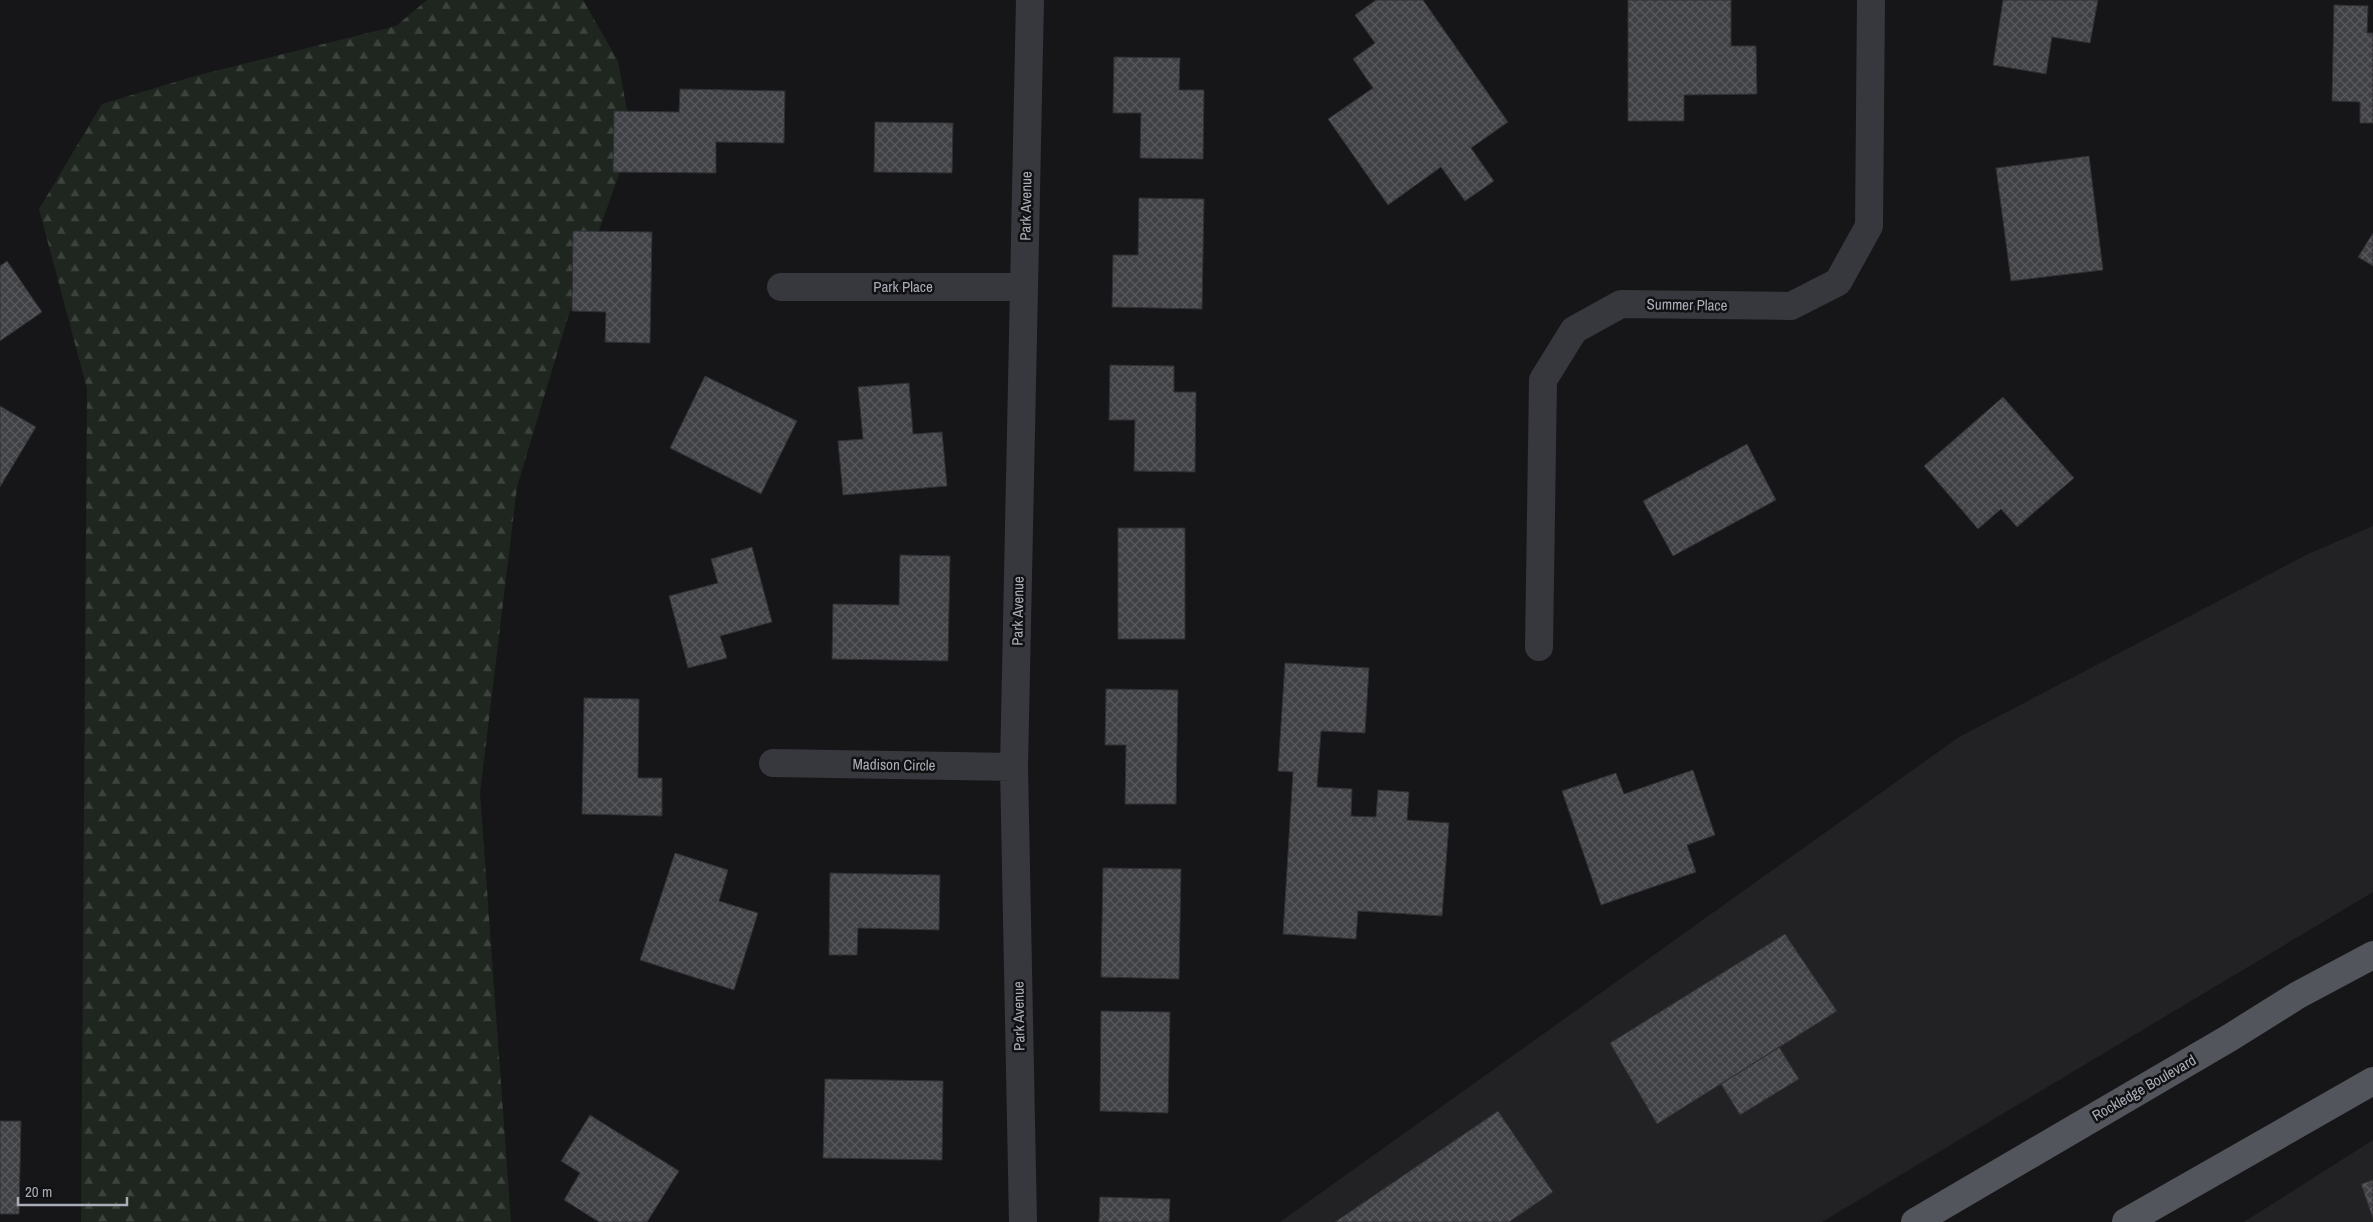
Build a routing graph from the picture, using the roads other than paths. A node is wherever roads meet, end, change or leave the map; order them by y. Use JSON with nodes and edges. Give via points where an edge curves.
{"nodes":[{"id":1,"x":1030,"y":0,"type":"edge"},
{"id":2,"x":1871,"y":0,"type":"edge"},
{"id":3,"x":781,"y":287,"type":"dead end"},
{"id":4,"x":1024,"y":287,"type":"junction"},
{"id":5,"x":1539,"y":647,"type":"dead end"},
{"id":6,"x":773,"y":763,"type":"dead end"},
{"id":7,"x":1014,"y":767,"type":"junction"},
{"id":8,"x":2373,"y":956,"type":"edge"},
{"id":9,"x":2373,"y":1081,"type":"edge"},
{"id":10,"x":1022,"y":1222,"type":"edge"},
{"id":11,"x":1915,"y":1222,"type":"edge"},
{"id":12,"x":2126,"y":1222,"type":"edge"}],
"edges":[{"from":1,"to":4,"type":"street","name":"Park Avenue"},
{"from":2,"to":5,"type":"street","name":"Summer Place","via":[[1869,226],[1838,282],[1790,306],[1622,304],[1574,330],[1544,380]]},
{"from":3,"to":4,"type":"street","name":"Park Place"},
{"from":4,"to":7,"type":"street","name":"Park Avenue"},
{"from":6,"to":7,"type":"street","name":"Madison Circle"},
{"from":7,"to":10,"type":"street","name":"Park Avenue"},
{"from":8,"to":11,"type":"main road","name":"Rockledge Boulevard","via":[[2298,995]]},
{"from":9,"to":12,"type":"main road"}]}
